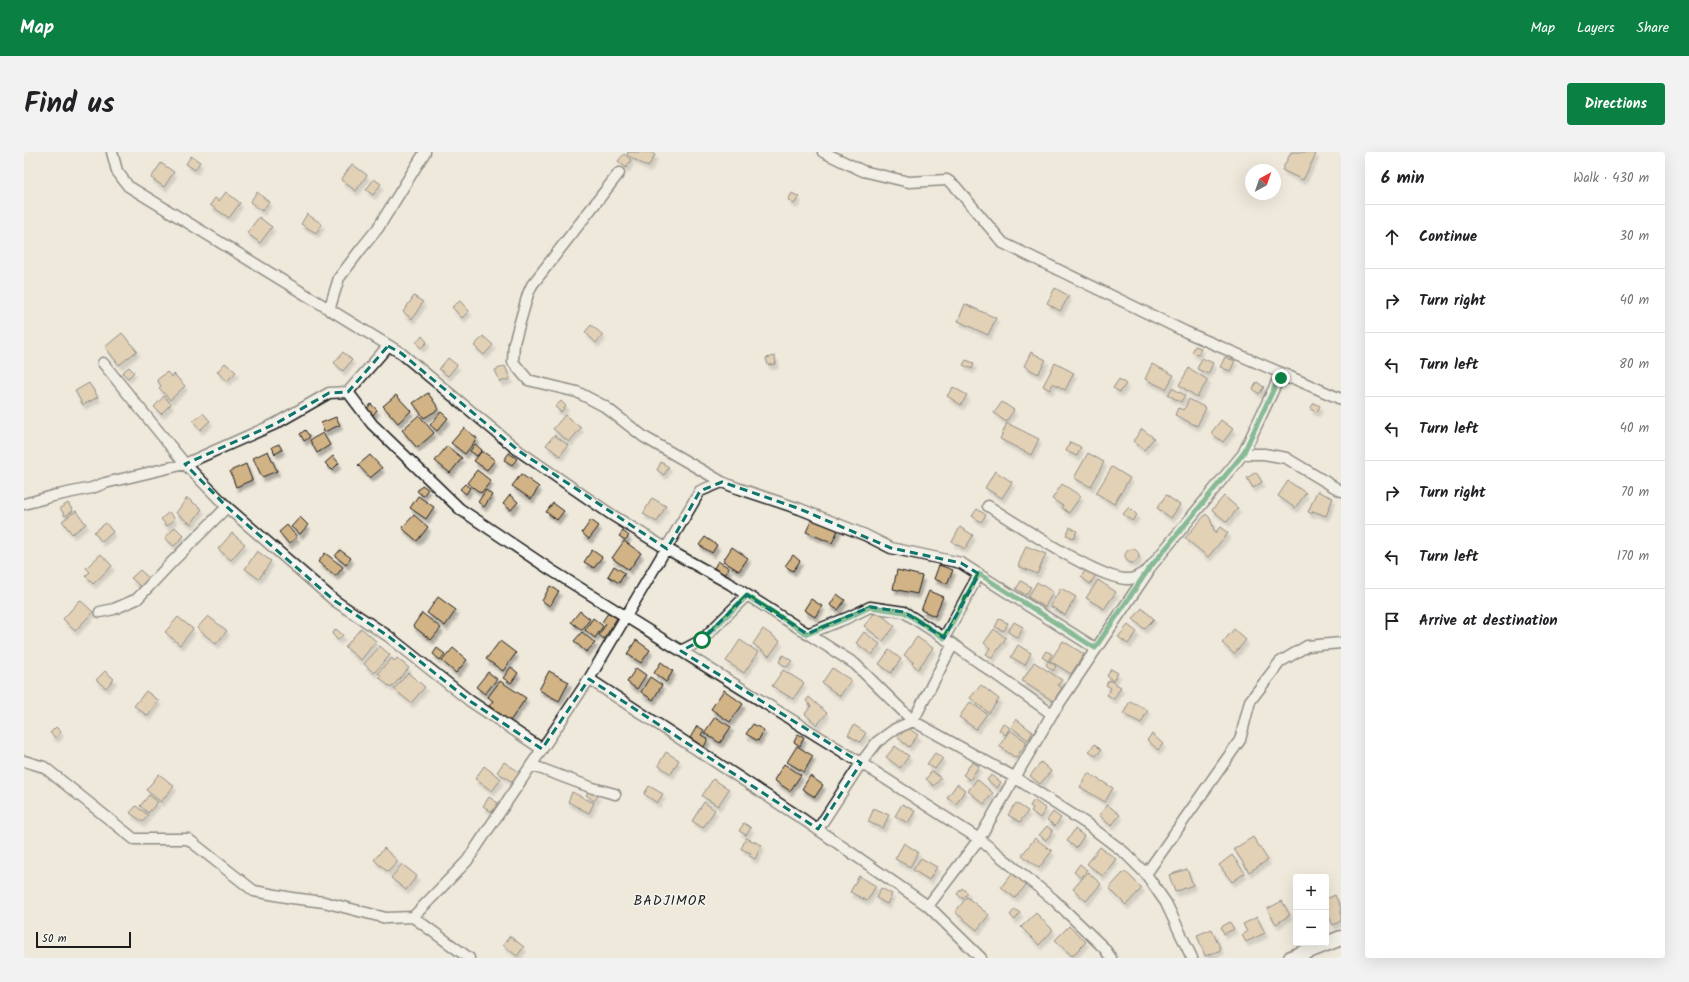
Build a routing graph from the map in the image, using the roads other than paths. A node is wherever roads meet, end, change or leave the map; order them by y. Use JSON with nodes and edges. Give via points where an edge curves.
{"nodes":[{"id":1,"x":112,"y":152,"type":"edge"},
{"id":2,"x":425,"y":152,"type":"edge"},
{"id":3,"x":823,"y":152,"type":"edge"},
{"id":4,"x":619,"y":173,"type":"dead end"},
{"id":5,"x":329,"y":310,"type":"junction"},
{"id":6,"x":388,"y":346,"type":"junction"},
{"id":7,"x":103,"y":363,"type":"dead end"},
{"id":8,"x":1295,"y":379,"type":"junction"},
{"id":9,"x":348,"y":392,"type":"junction"},
{"id":10,"x":1341,"y":399,"type":"edge"},
{"id":11,"x":1243,"y":454,"type":"junction"},
{"id":12,"x":185,"y":464,"type":"junction"},
{"id":13,"x":722,"y":482,"type":"junction"},
{"id":14,"x":1341,"y":491,"type":"edge"},
{"id":15,"x":24,"y":504,"type":"edge"},
{"id":16,"x":988,"y":506,"type":"dead end"},
{"id":17,"x":227,"y":507,"type":"junction"},
{"id":18,"x":667,"y":548,"type":"junction"},
{"id":19,"x":1148,"y":570,"type":"junction"},
{"id":20,"x":979,"y":574,"type":"junction"},
{"id":21,"x":747,"y":596,"type":"junction"},
{"id":22,"x":100,"y":612,"type":"dead end"},
{"id":23,"x":626,"y":617,"type":"junction"},
{"id":24,"x":807,"y":634,"type":"junction"},
{"id":25,"x":948,"y":641,"type":"junction"},
{"id":26,"x":1341,"y":643,"type":"edge"},
{"id":27,"x":1095,"y":648,"type":"junction"},
{"id":28,"x":681,"y":651,"type":"junction"},
{"id":29,"x":589,"y":680,"type":"junction"},
{"id":30,"x":1052,"y":714,"type":"junction"},
{"id":31,"x":913,"y":721,"type":"junction"},
{"id":32,"x":542,"y":749,"type":"junction"},
{"id":33,"x":24,"y":761,"type":"edge"},
{"id":34,"x":861,"y":763,"type":"junction"},
{"id":35,"x":531,"y":765,"type":"junction"},
{"id":36,"x":1014,"y":777,"type":"junction"},
{"id":37,"x":615,"y":794,"type":"dead end"},
{"id":38,"x":818,"y":829,"type":"junction"},
{"id":39,"x":979,"y":839,"type":"junction"},
{"id":40,"x":1146,"y":874,"type":"junction"},
{"id":41,"x":928,"y":906,"type":"junction"},
{"id":42,"x":412,"y":917,"type":"junction"},
{"id":43,"x":1341,"y":938,"type":"edge"},
{"id":44,"x":469,"y":958,"type":"edge"},
{"id":45,"x":981,"y":958,"type":"edge"},
{"id":46,"x":1111,"y":958,"type":"edge"},
{"id":47,"x":1192,"y":958,"type":"edge"},
{"id":48,"x":1291,"y":958,"type":"edge"}],
"edges":[{"from":1,"to":5,"type":"street","via":[[117,171],[128,186]]},
{"from":2,"to":5,"type":"street","via":[[378,228],[338,278]]},
{"from":3,"to":8,"type":"street","via":[[863,171],[909,182],[947,180],[956,186],[1003,243],[1186,332]]},
{"from":4,"to":13,"type":"street","via":[[532,285],[514,343],[513,362],[528,380],[577,392],[604,406],[644,437]]},
{"from":5,"to":6,"type":"street"},
{"from":6,"to":9,"type":"street"},
{"from":6,"to":18,"type":"street","via":[[401,353],[519,451],[612,515]]},
{"from":7,"to":12,"type":"street"},
{"from":8,"to":10,"type":"street"},
{"from":8,"to":11,"type":"street","via":[[1281,378],[1277,382]]},
{"from":9,"to":12,"type":"street","via":[[329,393],[275,424]]},
{"from":9,"to":23,"type":"street","via":[[372,424],[460,509]]},
{"from":11,"to":14,"type":"street","via":[[1286,458]]},
{"from":11,"to":19,"type":"street"},
{"from":12,"to":15,"type":"street"},
{"from":12,"to":17,"type":"street"},
{"from":13,"to":18,"type":"street","via":[[700,491]]},
{"from":13,"to":20,"type":"street","via":[[800,509],[891,548],[961,563]]},
{"from":16,"to":19,"type":"street","via":[[1106,575],[1130,579]]},
{"from":17,"to":22,"type":"street","via":[[137,599]]},
{"from":17,"to":32,"type":"street","via":[[335,601],[388,636],[470,701]]},
{"from":18,"to":21,"type":"street"},
{"from":18,"to":23,"type":"street"},
{"from":19,"to":27,"type":"street"},
{"from":20,"to":25,"type":"street"},
{"from":20,"to":27,"type":"street"},
{"from":21,"to":24,"type":"street"},
{"from":21,"to":28,"type":"street","via":[[702,640]]},
{"from":23,"to":28,"type":"street"},
{"from":23,"to":29,"type":"street"},
{"from":24,"to":25,"type":"street","via":[[870,607],[904,612]]},
{"from":24,"to":31,"type":"street","via":[[855,664]]},
{"from":25,"to":30,"type":"street"},
{"from":25,"to":31,"type":"street"},
{"from":26,"to":40,"type":"street","via":[[1307,646],[1280,662],[1250,701],[1240,740]]},
{"from":27,"to":30,"type":"street"},
{"from":28,"to":34,"type":"street"},
{"from":29,"to":32,"type":"street"},
{"from":29,"to":38,"type":"street"},
{"from":30,"to":36,"type":"street"},
{"from":31,"to":34,"type":"street","via":[[895,729],[877,742]]},
{"from":31,"to":36,"type":"street"},
{"from":32,"to":35,"type":"street"},
{"from":33,"to":42,"type":"street","via":[[44,767],[134,839],[188,839],[254,891],[324,902],[386,918]]},
{"from":34,"to":38,"type":"street"},
{"from":34,"to":39,"type":"street"},
{"from":35,"to":37,"type":"street"},
{"from":35,"to":42,"type":"street","via":[[467,861]]},
{"from":36,"to":39,"type":"street"},
{"from":36,"to":40,"type":"street","via":[[1092,828],[1125,853]]},
{"from":38,"to":41,"type":"street"},
{"from":39,"to":41,"type":"street"},
{"from":39,"to":46,"type":"street","via":[[1053,899],[1104,948]]},
{"from":40,"to":47,"type":"street","via":[[1166,903]]},
{"from":41,"to":45,"type":"street"},
{"from":42,"to":44,"type":"street"},
{"from":43,"to":48,"type":"main road"}]}
